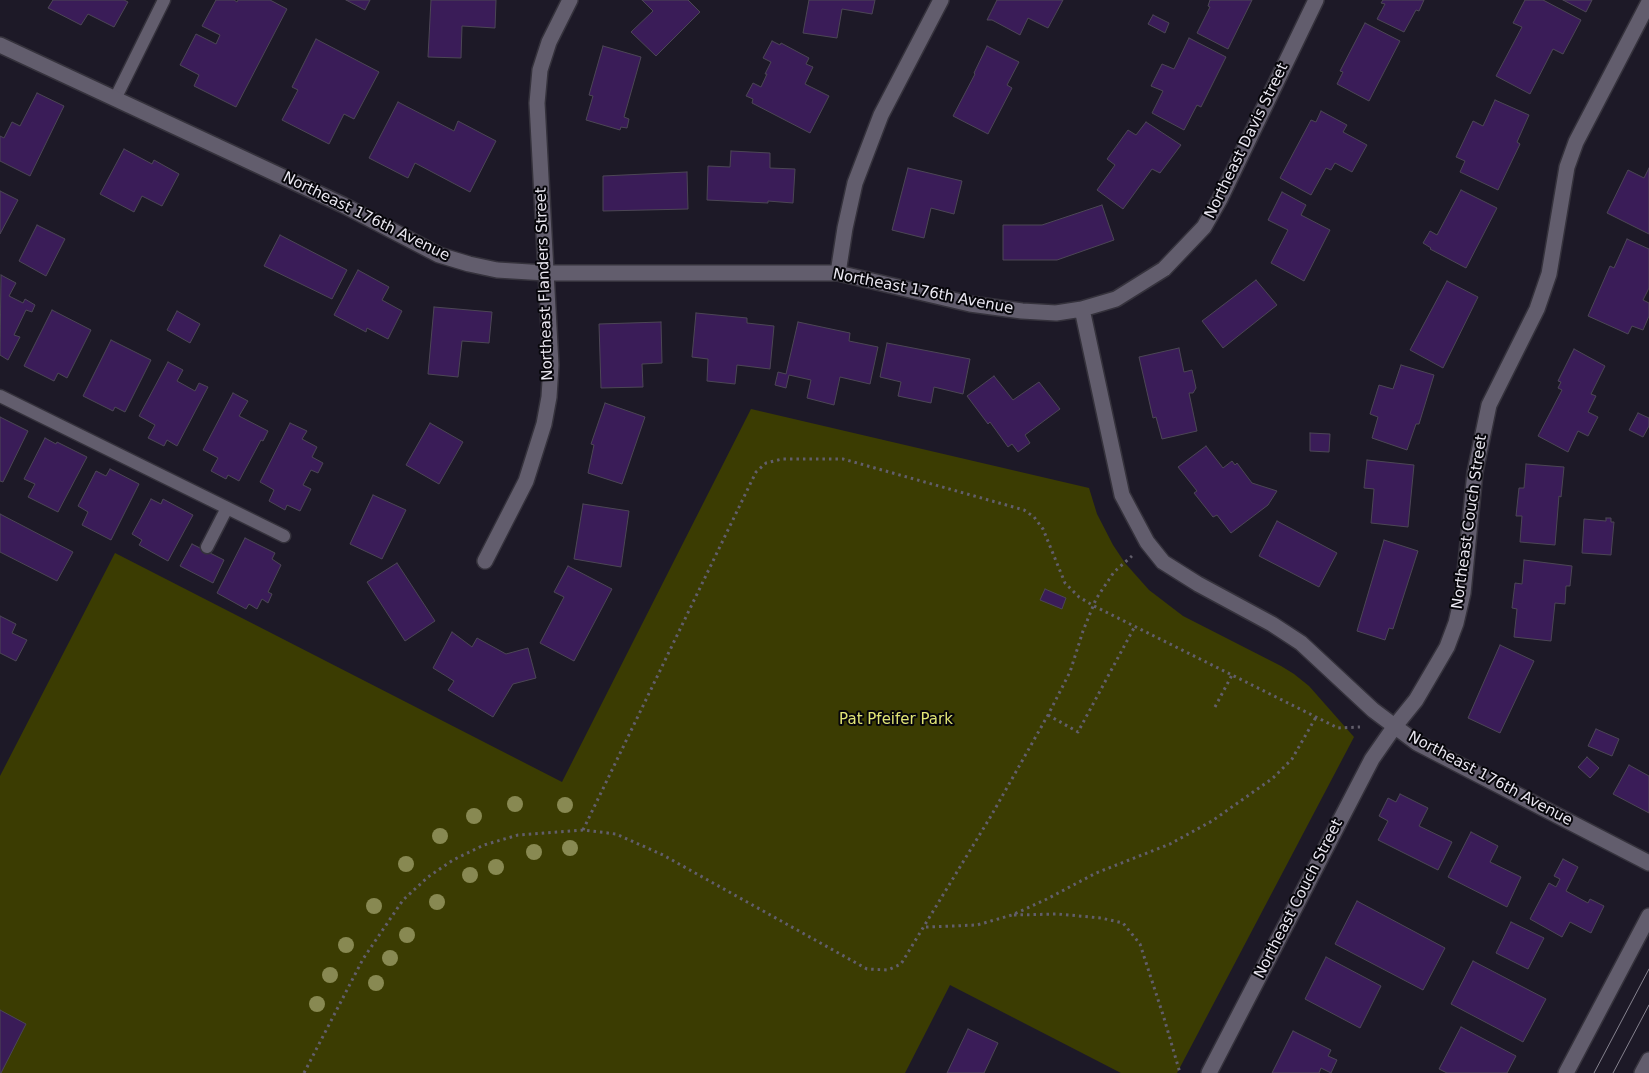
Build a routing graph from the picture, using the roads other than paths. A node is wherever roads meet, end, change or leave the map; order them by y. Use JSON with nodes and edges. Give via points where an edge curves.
{"nodes":[{"id":1,"x":164,"y":0,"type":"edge"},
{"id":2,"x":570,"y":0,"type":"edge"},
{"id":3,"x":941,"y":0,"type":"edge"},
{"id":4,"x":1316,"y":0,"type":"edge"},
{"id":5,"x":1649,"y":2,"type":"edge"},
{"id":6,"x":0,"y":45,"type":"edge"},
{"id":7,"x":115,"y":99,"type":"junction"},
{"id":8,"x":546,"y":273,"type":"junction"},
{"id":9,"x":838,"y":273,"type":"junction"},
{"id":10,"x":1082,"y":309,"type":"junction"},
{"id":11,"x":0,"y":396,"type":"edge"},
{"id":12,"x":227,"y":508,"type":"junction"},
{"id":13,"x":284,"y":536,"type":"dead end"},
{"id":14,"x":207,"y":547,"type":"dead end"},
{"id":15,"x":485,"y":561,"type":"dead end"},
{"id":16,"x":1395,"y":726,"type":"junction"},
{"id":17,"x":1649,"y":863,"type":"edge"},
{"id":18,"x":1649,"y":916,"type":"edge"},
{"id":19,"x":1649,"y":1060,"type":"edge"},
{"id":20,"x":1209,"y":1073,"type":"edge"},
{"id":21,"x":1566,"y":1073,"type":"edge"},
{"id":22,"x":1642,"y":1073,"type":"edge"}],
"edges":[{"from":1,"to":7,"type":"lane"},
{"from":2,"to":8,"type":"street","name":"Northeast Flanders Street","via":[[549,42],[540,70],[537,103]]},
{"from":3,"to":9,"type":"street","via":[[881,115],[855,183]]},
{"from":4,"to":10,"type":"street","name":"Northeast Davis Street","via":[[1204,227],[1164,269],[1116,299]]},
{"from":5,"to":16,"type":"street","name":"Northeast Couch Street","via":[[1576,142],[1567,167],[1549,274],[1538,310],[1489,405],[1475,472],[1463,592],[1456,623],[1447,647],[1416,700]]},
{"from":6,"to":7,"type":"street","name":"Northeast 176th Avenue"},
{"from":7,"to":8,"type":"street","name":"Northeast 176th Avenue","via":[[342,205],[439,255],[498,270]]},
{"from":8,"to":9,"type":"street","name":"Northeast 176th Avenue"},
{"from":8,"to":15,"type":"street","name":"Northeast Flanders Street","via":[[551,365],[544,424],[526,481]]},
{"from":9,"to":10,"type":"street","name":"Northeast 176th Avenue","via":[[970,304],[1056,313]]},
{"from":10,"to":16,"type":"street","name":"Northeast 176th Avenue","via":[[1122,496],[1147,542],[1163,562],[1301,643],[1372,710]]},
{"from":11,"to":12,"type":"lane"},
{"from":12,"to":13,"type":"lane"},
{"from":12,"to":14,"type":"lane"},
{"from":16,"to":17,"type":"street","name":"Northeast 176th Avenue","via":[[1417,743]]},
{"from":16,"to":20,"type":"street","name":"Northeast Couch Street","via":[[1372,759]]},
{"from":18,"to":21,"type":"street"},
{"from":19,"to":22,"type":"street"}]}
